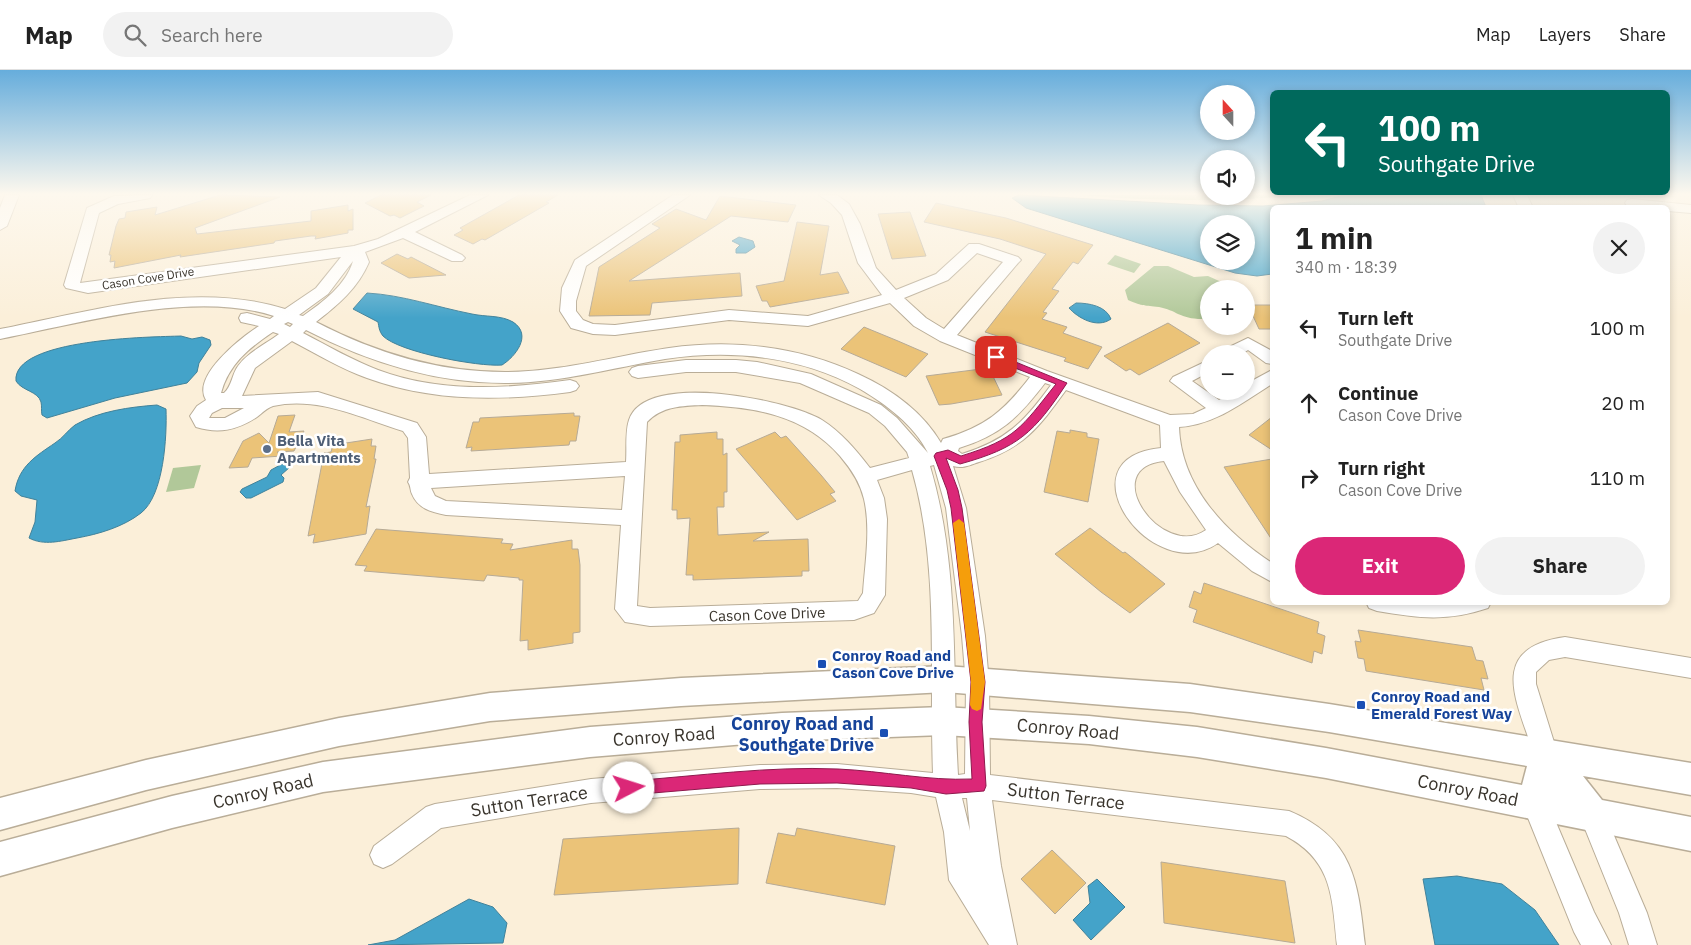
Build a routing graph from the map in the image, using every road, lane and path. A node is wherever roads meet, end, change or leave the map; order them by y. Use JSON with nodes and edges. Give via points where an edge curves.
{"nodes":[{"id":1,"x":85,"y":236,"type":"edge"},
{"id":2,"x":398,"y":236,"type":"edge"},
{"id":3,"x":411,"y":236,"type":"edge"},
{"id":4,"x":618,"y":236,"type":"edge"},
{"id":5,"x":857,"y":236,"type":"edge"},
{"id":6,"x":356,"y":250,"type":"junction"},
{"id":7,"x":457,"y":258,"type":"dead end"},
{"id":8,"x":893,"y":297,"type":"junction"},
{"id":9,"x":287,"y":315,"type":"junction"},
{"id":10,"x":306,"y":322,"type":"junction"},
{"id":11,"x":272,"y":326,"type":"junction"},
{"id":12,"x":649,"y":326,"type":"junction"},
{"id":13,"x":290,"y":333,"type":"junction"},
{"id":14,"x":0,"y":334,"type":"edge"},
{"id":15,"x":946,"y":337,"type":"junction"},
{"id":16,"x":0,"y":345,"type":"edge"},
{"id":17,"x":1255,"y":348,"type":"edge"},
{"id":18,"x":1270,"y":358,"type":"edge"},
{"id":19,"x":654,"y":362,"type":"junction"},
{"id":20,"x":1200,"y":370,"type":"edge"},
{"id":21,"x":1041,"y":375,"type":"junction"},
{"id":22,"x":1270,"y":377,"type":"edge"},
{"id":23,"x":1062,"y":383,"type":"junction"},
{"id":24,"x":1200,"y":396,"type":"edge"},
{"id":25,"x":227,"y":400,"type":"junction"},
{"id":26,"x":1207,"y":400,"type":"edge"},
{"id":27,"x":266,"y":401,"type":"junction"},
{"id":28,"x":1219,"y":408,"type":"junction"},
{"id":29,"x":1169,"y":421,"type":"junction"},
{"id":30,"x":1172,"y":454,"type":"junction"},
{"id":31,"x":936,"y":457,"type":"junction"},
{"id":32,"x":635,"y":468,"type":"junction"},
{"id":33,"x":866,"y":476,"type":"junction"},
{"id":34,"x":418,"y":482,"type":"junction"},
{"id":35,"x":631,"y":518,"type":"junction"},
{"id":36,"x":1218,"y":533,"type":"junction"},
{"id":37,"x":1270,"y":573,"type":"edge"},
{"id":38,"x":1399,"y":605,"type":"edge"},
{"id":39,"x":1472,"y":605,"type":"edge"},
{"id":40,"x":1691,"y":668,"type":"edge"},
{"id":41,"x":945,"y":680,"type":"junction"},
{"id":42,"x":978,"y":682,"type":"junction"},
{"id":43,"x":943,"y":722,"type":"junction"},
{"id":44,"x":976,"y":722,"type":"junction"},
{"id":45,"x":1546,"y":754,"type":"junction"},
{"id":46,"x":1691,"y":780,"type":"edge"},
{"id":47,"x":979,"y":786,"type":"junction"},
{"id":48,"x":946,"y":787,"type":"junction"},
{"id":49,"x":1535,"y":803,"type":"junction"},
{"id":50,"x":0,"y":814,"type":"edge"},
{"id":51,"x":1592,"y":814,"type":"junction"},
{"id":52,"x":1691,"y":834,"type":"edge"},
{"id":53,"x":383,"y":855,"type":"dead end"},
{"id":54,"x":0,"y":859,"type":"edge"},
{"id":55,"x":1002,"y":942,"type":"edge"},
{"id":56,"x":1351,"y":945,"type":"edge"},
{"id":57,"x":1597,"y":945,"type":"edge"},
{"id":58,"x":1643,"y":945,"type":"edge"}],
"edges":[{"from":1,"to":6,"type":"street","name":"Cason Cove Drive","via":[[72,285],[88,288]]},
{"from":2,"to":6,"type":"street","name":"Cason Cove Drive"},
{"from":3,"to":7,"type":"street"},
{"from":4,"to":12,"type":"street","via":[[585,257],[576,268],[567,310],[577,325],[599,330]]},
{"from":5,"to":8,"type":"street","via":[[866,264]]},
{"from":6,"to":9,"type":"street","via":[[320,292]]},
{"from":6,"to":10,"type":"street","via":[[362,254],[363,260],[354,278],[341,294]]},
{"from":8,"to":12,"type":"street","via":[[808,321],[729,315]]},
{"from":8,"to":15,"type":"street","via":[[920,322]]},
{"from":8,"to":15,"type":"street","via":[[942,278],[974,247],[1013,260]]},
{"from":9,"to":10,"type":"street","name":"Cason Cove Drive"},
{"from":9,"to":11,"type":"street"},
{"from":9,"to":14,"type":"street","name":"Cason Cove Drive","via":[[239,305],[182,304],[99,315]]},
{"from":10,"to":13,"type":"street"},
{"from":10,"to":19,"type":"street","name":"Cason Cove Drive","via":[[346,344],[404,364],[470,376],[562,374]]},
{"from":11,"to":13,"type":"street","name":"Cason Cove Drive"},
{"from":11,"to":16,"type":"street","name":"Cason Cove Drive","via":[[217,314],[188,316],[122,322]]},
{"from":11,"to":25,"type":"street","via":[[238,351],[218,372],[212,393],[219,400]]},
{"from":12,"to":19,"type":"street"},
{"from":13,"to":19,"type":"street","name":"Cason Cove Drive","via":[[380,377],[456,392],[514,393],[549,389]]},
{"from":13,"to":25,"type":"street","via":[[245,368],[240,374],[237,392]]},
{"from":15,"to":21,"type":"street"},
{"from":17,"to":18,"type":"street"},
{"from":19,"to":31,"type":"street","name":"Cason Cove Drive","via":[[702,350],[735,349],[783,355],[826,367],[892,401],[921,428]]},
{"from":20,"to":24,"type":"street","via":[[1179,382]]},
{"from":21,"to":23,"type":"street"},
{"from":21,"to":31,"type":"street","via":[[1000,424],[986,433],[950,444]]},
{"from":22,"to":28,"type":"street"},
{"from":23,"to":29,"type":"street"},
{"from":23,"to":31,"type":"street","via":[[1026,430],[1010,442],[960,461]]},
{"from":25,"to":27,"type":"street"},
{"from":25,"to":27,"type":"street","via":[[205,409],[199,416],[202,423],[212,426],[229,424]]},
{"from":26,"to":28,"type":"street"},
{"from":27,"to":34,"type":"street","via":[[313,398],[410,427],[417,437]]},
{"from":28,"to":29,"type":"street","via":[[1194,420]]},
{"from":29,"to":30,"type":"street"},
{"from":30,"to":36,"type":"street","via":[[1182,480]]},
{"from":30,"to":36,"type":"street","via":[[1141,459],[1126,473],[1124,482],[1129,507],[1150,529],[1172,542],[1198,545]]},
{"from":31,"to":33,"type":"street"},
{"from":31,"to":41,"type":"street","name":"Cason Cove Drive","via":[[930,498],[939,569]]},
{"from":31,"to":42,"type":"street","name":"Cason Cove Drive","via":[[952,490],[956,508]]},
{"from":32,"to":33,"type":"street","name":"Cason Cove Drive","via":[[638,420],[650,406],[664,402],[726,400],[777,408],[797,415],[844,448]]},
{"from":32,"to":34,"type":"street"},
{"from":32,"to":35,"type":"street","name":"Cason Cove Drive"},
{"from":33,"to":35,"type":"street","name":"Cason Cove Drive","via":[[877,519],[874,595],[866,607],[854,611],[633,616],[625,604]]},
{"from":34,"to":35,"type":"street","via":[[424,499],[446,508]]},
{"from":36,"to":37,"type":"street"},
{"from":38,"to":39,"type":"street","via":[[1444,611]]},
{"from":40,"to":45,"type":"street","via":[[1564,647],[1537,654],[1524,670],[1524,684]]},
{"from":41,"to":42,"type":"main road"},
{"from":41,"to":43,"type":"street","name":"Cason Cove Drive"},
{"from":41,"to":50,"type":"main road","via":[[681,692],[490,708],[339,732],[146,775]]},
{"from":42,"to":44,"type":"street","name":"Cason Cove Drive"},
{"from":42,"to":45,"type":"main road","via":[[1190,698]]},
{"from":43,"to":44,"type":"main road","name":"Conroy Road"},
{"from":43,"to":48,"type":"street","name":"Cason Cove Drive"},
{"from":43,"to":54,"type":"main road","name":"Conroy Road","via":[[782,727],[590,742],[323,777],[172,812]]},
{"from":44,"to":47,"type":"street","name":"Cason Cove Drive"},
{"from":44,"to":49,"type":"main road","name":"Conroy Road","via":[[1197,742]]},
{"from":45,"to":46,"type":"main road"},
{"from":45,"to":49,"type":"main road"},
{"from":45,"to":51,"type":"main road"},
{"from":47,"to":48,"type":"street","name":"Sutton Terrace"},
{"from":47,"to":55,"type":"street","name":"Cason Cove Drive","via":[[983,839]]},
{"from":47,"to":56,"type":"street","name":"Sutton Terrace","via":[[1289,824],[1317,840],[1338,869]]},
{"from":48,"to":53,"type":"street","name":"Sutton Terrace","via":[[837,776],[760,778],[591,791],[435,816]]},
{"from":48,"to":55,"type":"street","name":"Cason Cove Drive","via":[[957,832],[963,880]]},
{"from":49,"to":51,"type":"main road","name":"Conroy Road"},
{"from":49,"to":57,"type":"street","via":[[1584,922]]},
{"from":51,"to":52,"type":"main road","name":"Conroy Road"},
{"from":51,"to":58,"type":"street"}]}
